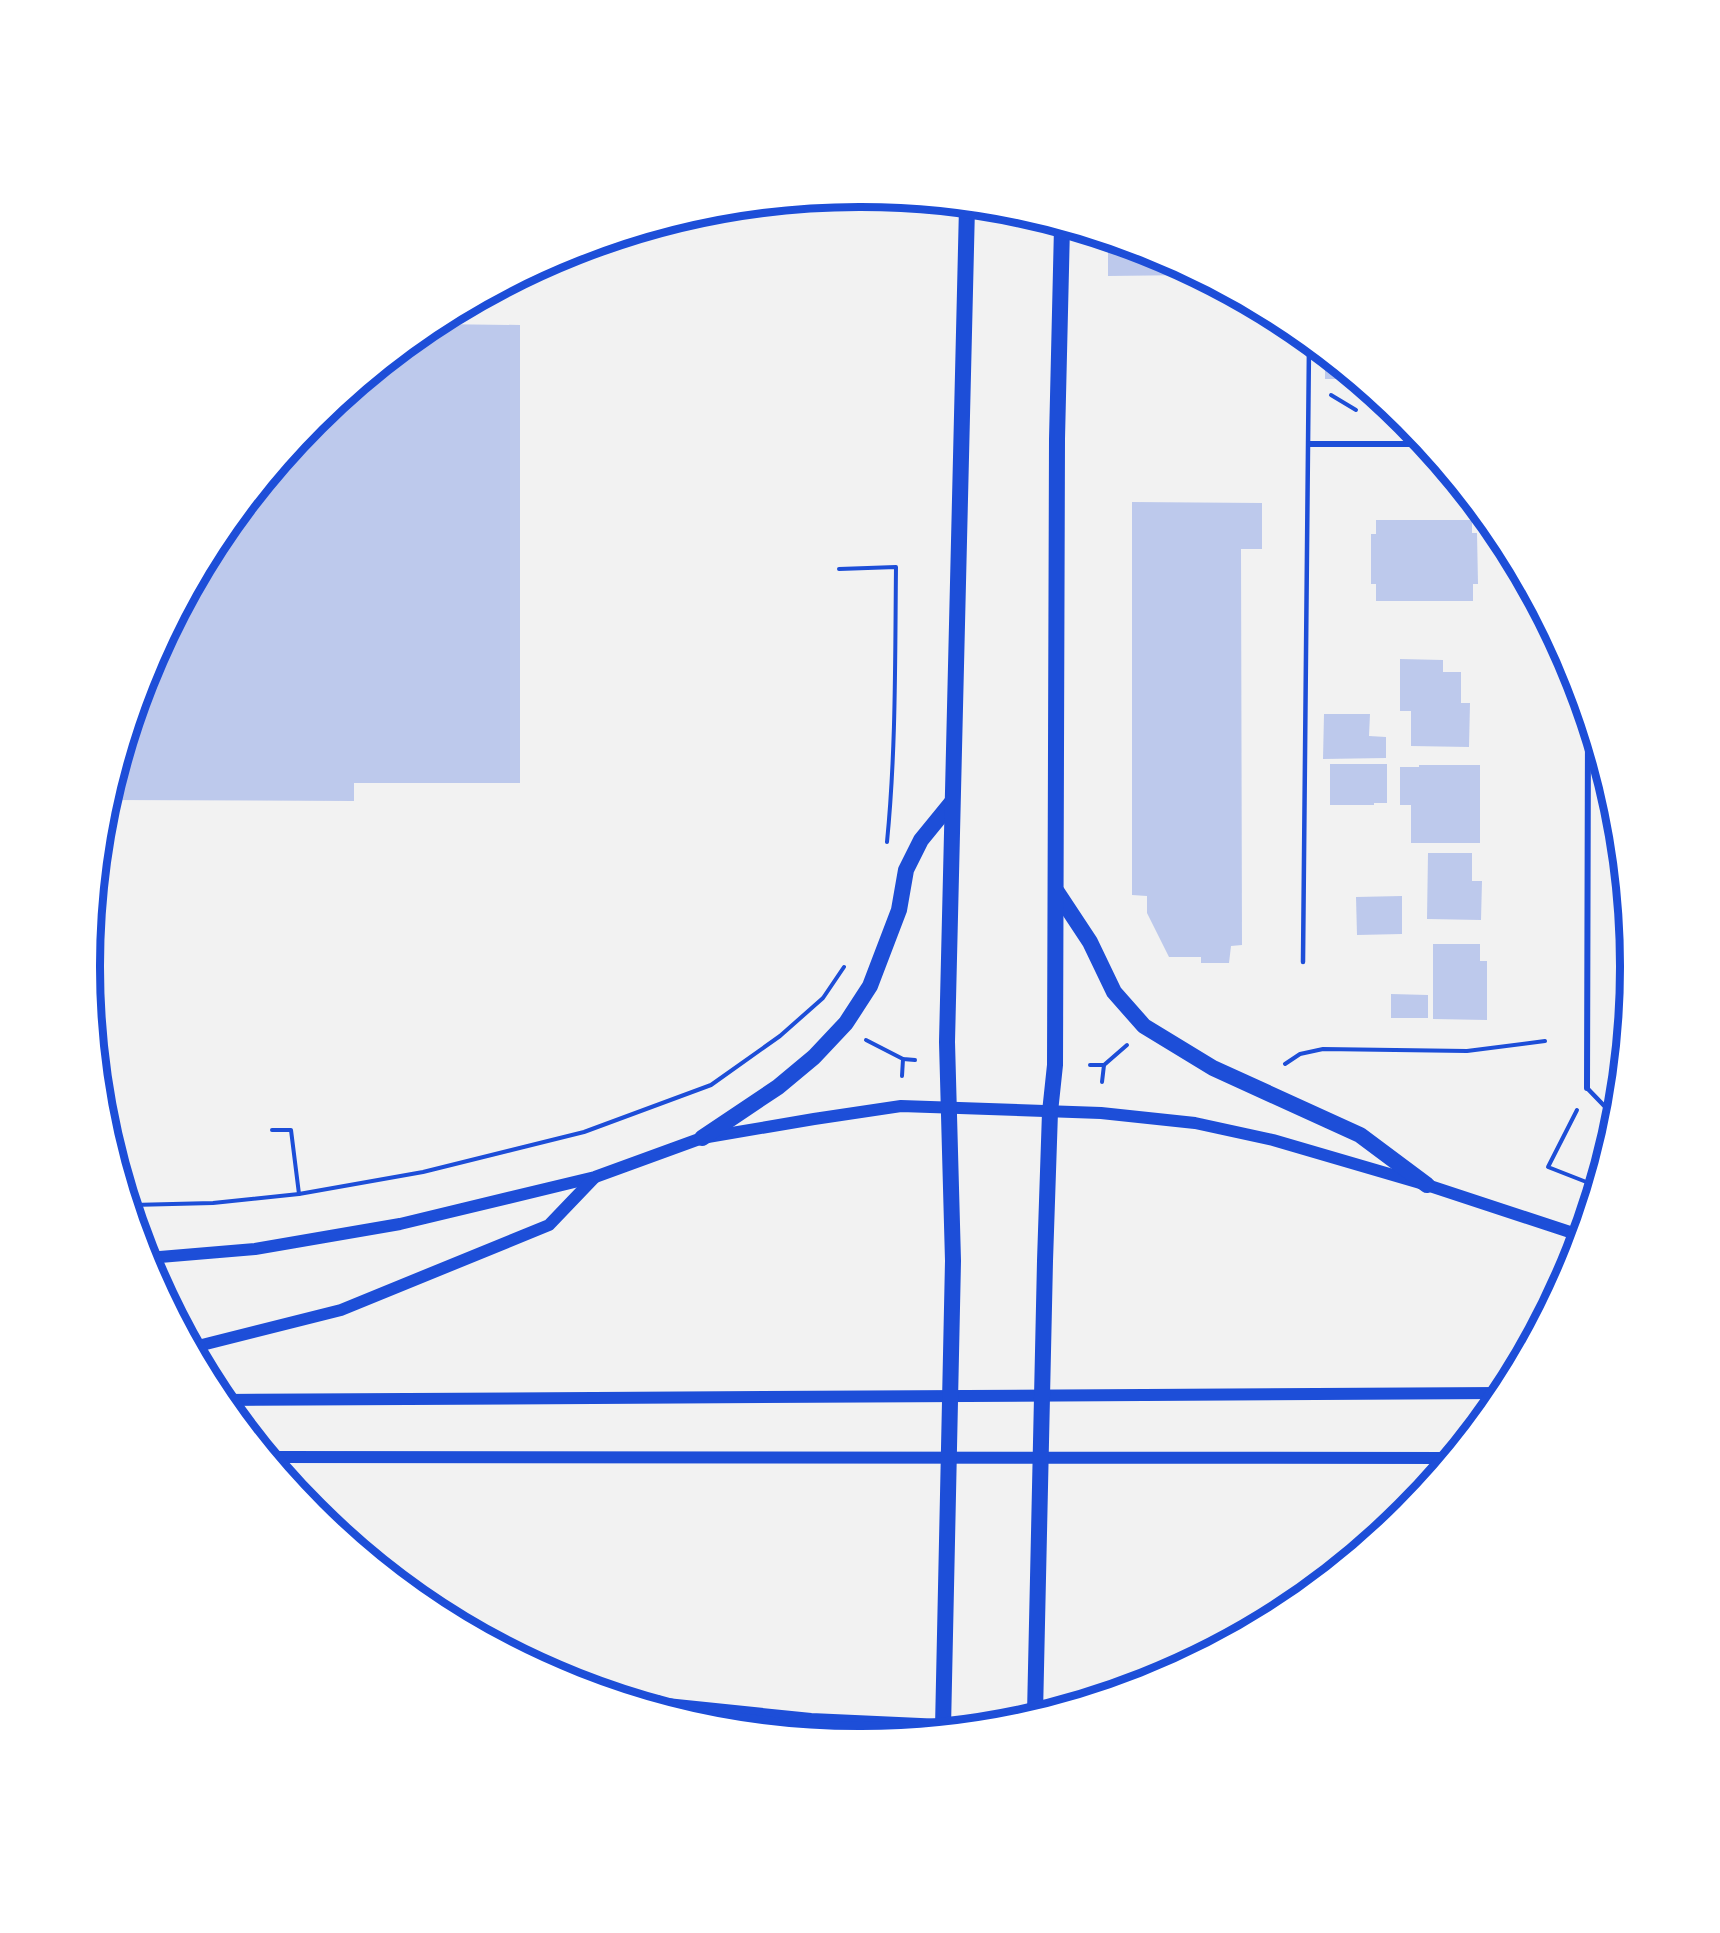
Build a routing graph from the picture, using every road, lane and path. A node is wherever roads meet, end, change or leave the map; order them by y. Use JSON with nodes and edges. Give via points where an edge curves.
{"nodes":[{"id":1,"x":967,"y":214,"type":"edge"},
{"id":2,"x":1062,"y":234,"type":"edge"},
{"id":3,"x":1309,"y":355,"type":"edge"},
{"id":4,"x":1309,"y":444,"type":"junction"},
{"id":5,"x":1411,"y":444,"type":"edge"},
{"id":6,"x":839,"y":569,"type":"dead end"},
{"id":7,"x":1588,"y":751,"type":"edge"},
{"id":8,"x":952,"y":802,"type":"junction"},
{"id":9,"x":887,"y":843,"type":"dead end"},
{"id":10,"x":1057,"y":892,"type":"junction"},
{"id":11,"x":1302,"y":962,"type":"dead end"},
{"id":12,"x":846,"y":964,"type":"dead end"},
{"id":13,"x":861,"y":1037,"type":"dead end"},
{"id":14,"x":1134,"y":1039,"type":"dead end"},
{"id":15,"x":1545,"y":1041,"type":"dead end"},
{"id":16,"x":903,"y":1059,"type":"junction"},
{"id":17,"x":915,"y":1060,"type":"dead end"},
{"id":18,"x":1285,"y":1064,"type":"dead end"},
{"id":19,"x":1090,"y":1065,"type":"dead end"},
{"id":20,"x":1104,"y":1065,"type":"junction"},
{"id":21,"x":902,"y":1076,"type":"dead end"},
{"id":22,"x":1102,"y":1082,"type":"dead end"},
{"id":23,"x":1587,"y":1088,"type":"joint"},
{"id":24,"x":1606,"y":1108,"type":"edge"},
{"id":25,"x":948,"y":1109,"type":"junction"},
{"id":26,"x":1050,"y":1112,"type":"junction"},
{"id":27,"x":272,"y":1130,"type":"dead end"},
{"id":28,"x":1566,"y":1131,"type":"dead end"},
{"id":29,"x":702,"y":1138,"type":"junction"},
{"id":30,"x":595,"y":1177,"type":"junction"},
{"id":31,"x":1588,"y":1183,"type":"edge"},
{"id":32,"x":1427,"y":1185,"type":"junction"},
{"id":33,"x":299,"y":1194,"type":"junction"},
{"id":34,"x":139,"y":1205,"type":"edge"},
{"id":35,"x":1571,"y":1232,"type":"edge"},
{"id":36,"x":158,"y":1257,"type":"edge"},
{"id":37,"x":202,"y":1345,"type":"edge"},
{"id":38,"x":1488,"y":1393,"type":"edge"},
{"id":39,"x":236,"y":1400,"type":"edge"},
{"id":40,"x":281,"y":1457,"type":"edge"},
{"id":41,"x":1439,"y":1458,"type":"edge"},
{"id":42,"x":1035,"y":1705,"type":"edge"},
{"id":43,"x":708,"y":1710,"type":"edge"},
{"id":44,"x":943,"y":1721,"type":"edge"},
{"id":45,"x":911,"y":1724,"type":"edge"}],
"edges":[{"from":1,"to":8,"type":"highway"},
{"from":2,"to":10,"type":"highway","via":[[1057,438]]},
{"from":3,"to":4,"type":"lane"},
{"from":4,"to":5,"type":"street"},
{"from":4,"to":11,"type":"lane"},
{"from":6,"to":9,"type":"path","via":[[896,567]]},
{"from":7,"to":23,"type":"street"},
{"from":8,"to":25,"type":"highway"},
{"from":8,"to":29,"type":"highway","via":[[921,840],[906,870],[899,910],[870,986],[846,1023],[778,1087]]},
{"from":10,"to":26,"type":"highway","via":[[1055,1065]]},
{"from":10,"to":32,"type":"highway","via":[[1090,942],[1114,992],[1144,1026],[1213,1068],[1360,1135]]},
{"from":12,"to":33,"type":"path","via":[[823,998],[780,1036],[711,1085],[584,1132],[423,1172]]},
{"from":13,"to":16,"type":"path"},
{"from":14,"to":20,"type":"path"},
{"from":15,"to":18,"type":"path","via":[[1467,1051],[1323,1049],[1300,1054]]},
{"from":16,"to":17,"type":"path"},
{"from":16,"to":21,"type":"path"},
{"from":19,"to":20,"type":"path"},
{"from":20,"to":22,"type":"path"},
{"from":23,"to":24,"type":"lane"},
{"from":25,"to":26,"type":"main road"},
{"from":25,"to":29,"type":"main road","via":[[902,1106]]},
{"from":25,"to":44,"type":"highway","via":[[953,1261]]},
{"from":26,"to":32,"type":"main road","via":[[1195,1123],[1273,1140]]},
{"from":26,"to":42,"type":"highway"},
{"from":27,"to":33,"type":"path","via":[[291,1130]]},
{"from":28,"to":31,"type":"path","via":[[1548,1167]]},
{"from":29,"to":30,"type":"main road"},
{"from":30,"to":36,"type":"main road","via":[[400,1224],[255,1249]]},
{"from":30,"to":37,"type":"main road","via":[[549,1225],[341,1310]]},
{"from":32,"to":35,"type":"main road"},
{"from":33,"to":34,"type":"path","via":[[213,1203]]},
{"from":38,"to":39,"type":"main road"},
{"from":40,"to":41,"type":"main road"},
{"from":43,"to":45,"type":"main road"}]}
